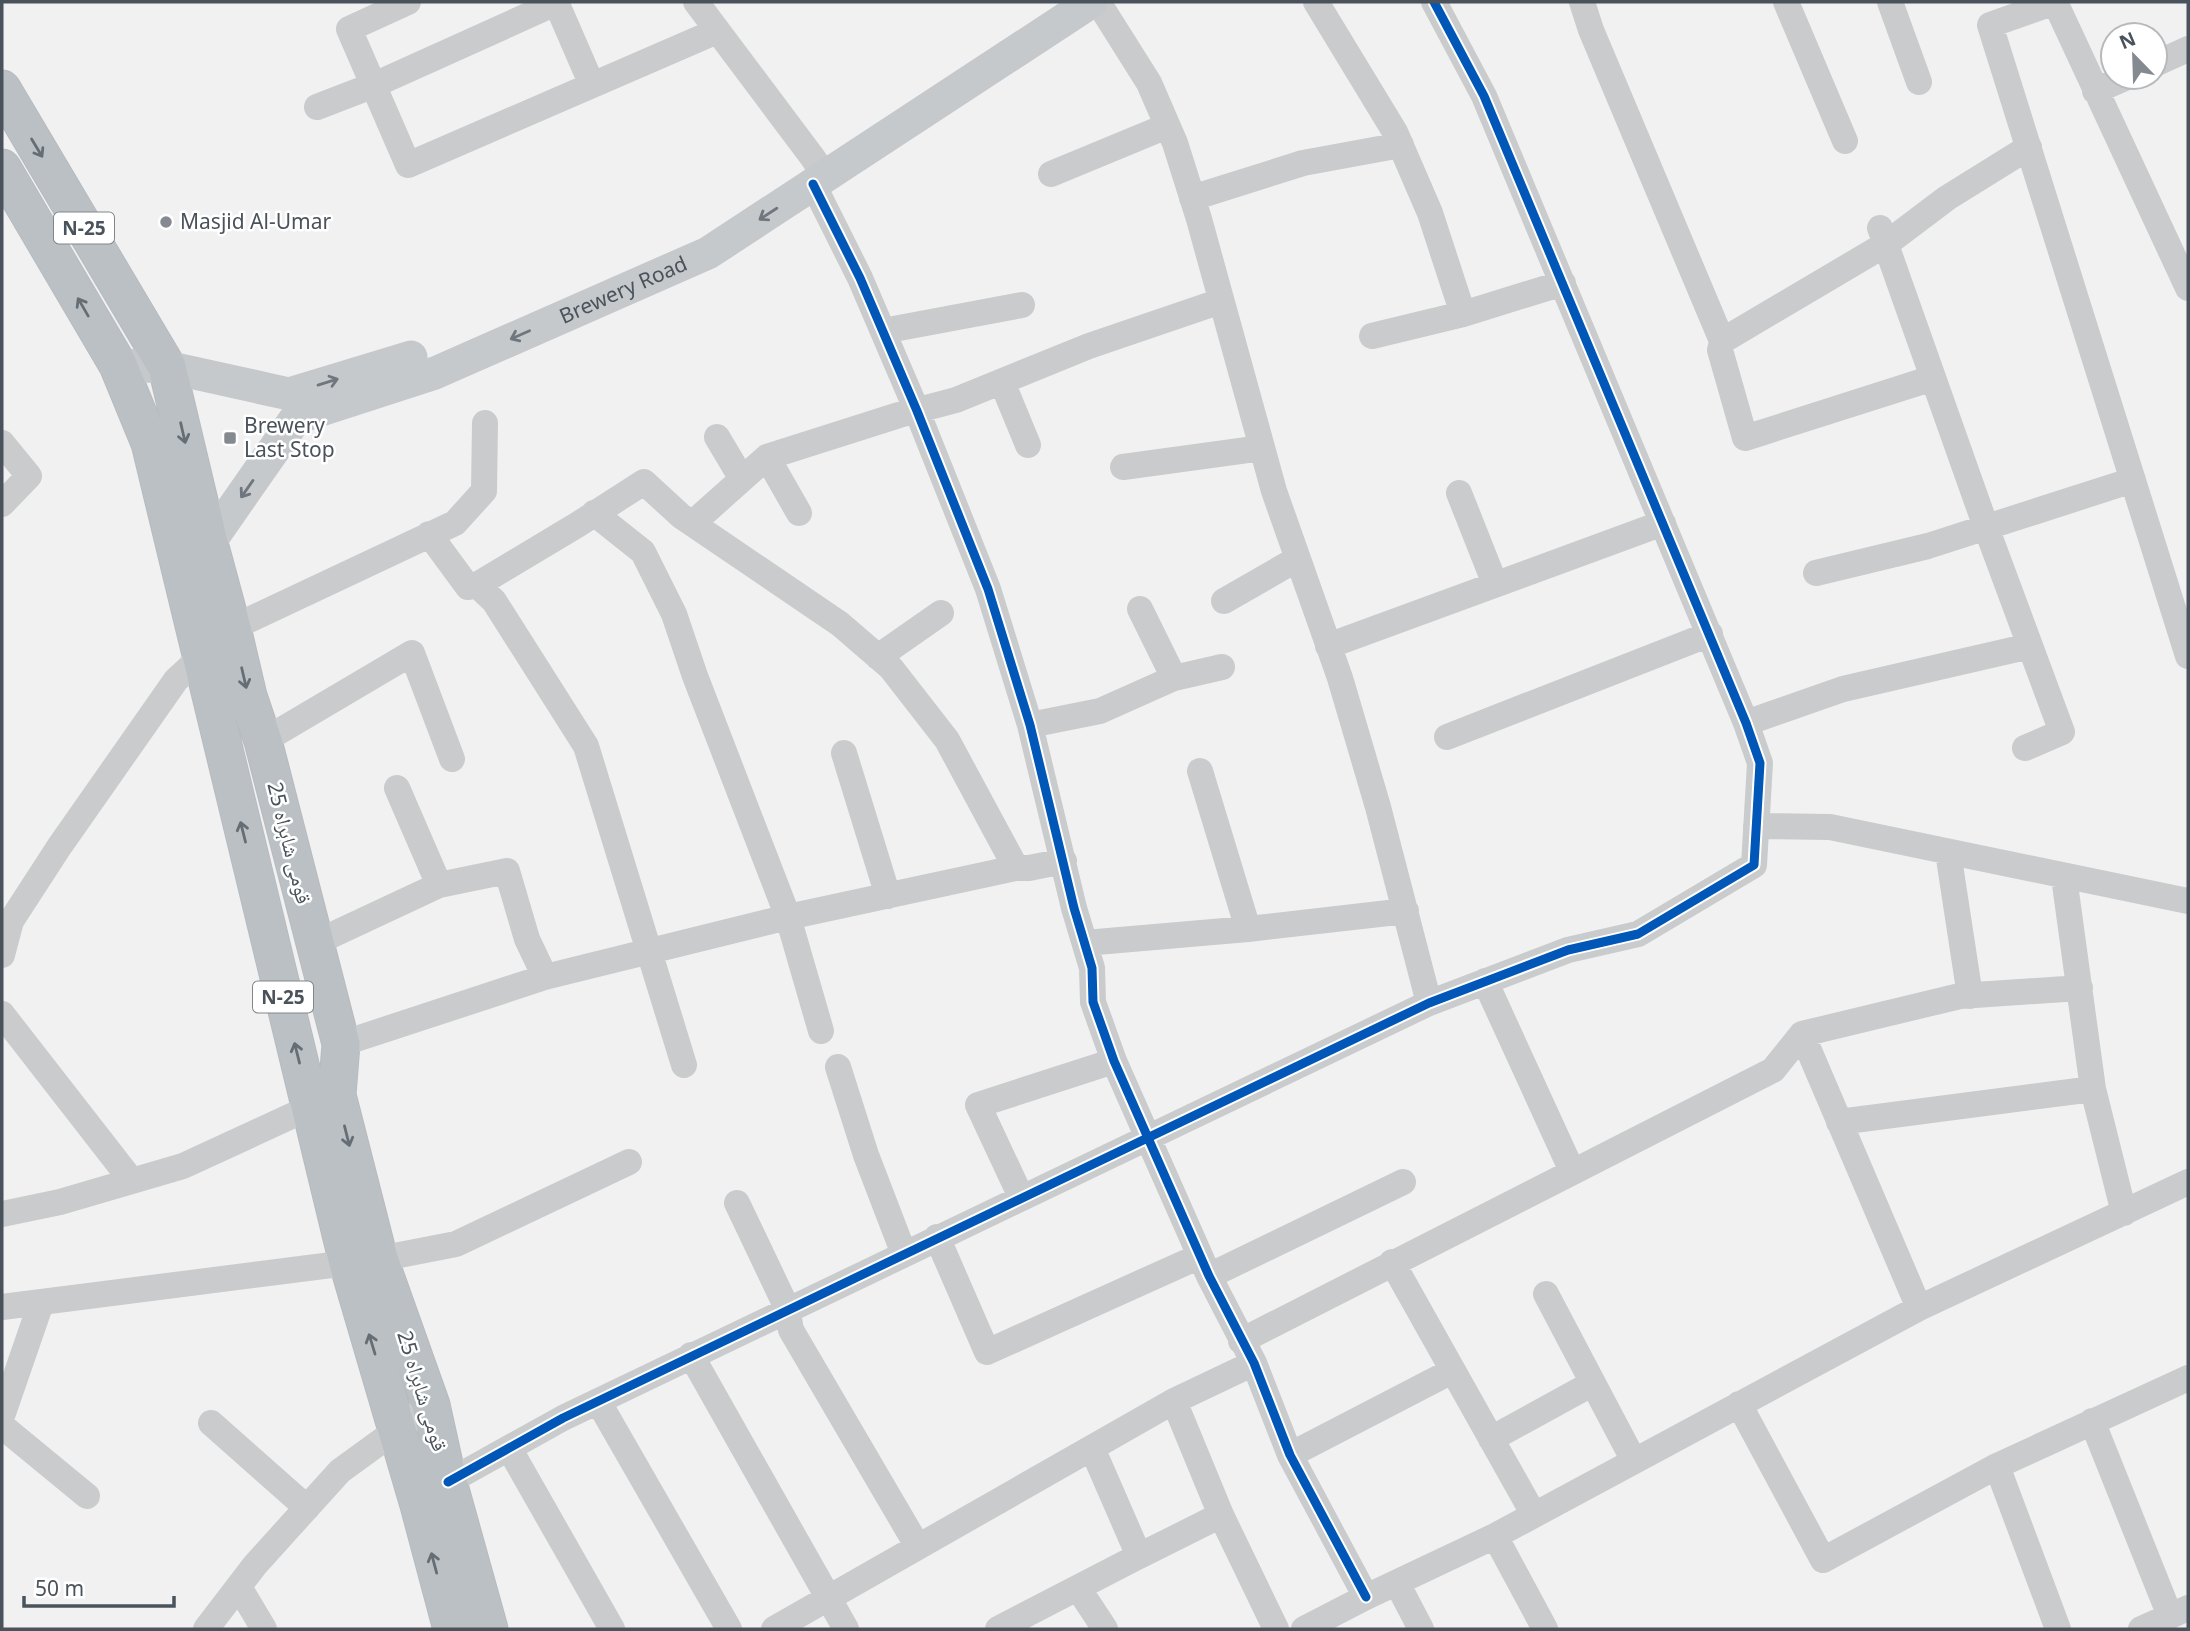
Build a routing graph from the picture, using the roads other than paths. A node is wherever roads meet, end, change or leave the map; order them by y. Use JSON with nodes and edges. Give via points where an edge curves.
{"nodes":[{"id":1,"x":408,"y":2,"type":"edge"},
{"id":2,"x":556,"y":2,"type":"edge"},
{"id":3,"x":696,"y":2,"type":"edge"},
{"id":4,"x":1054,"y":2,"type":"edge"},
{"id":5,"x":1091,"y":2,"type":"edge"},
{"id":6,"x":1098,"y":2,"type":"edge"},
{"id":7,"x":1316,"y":2,"type":"edge"},
{"id":8,"x":1434,"y":2,"type":"edge"},
{"id":9,"x":1582,"y":2,"type":"edge"},
{"id":10,"x":1786,"y":2,"type":"edge"},
{"id":11,"x":1890,"y":2,"type":"edge"},
{"id":12,"x":2055,"y":2,"type":"edge"},
{"id":13,"x":717,"y":31,"type":"junction"},
{"id":14,"x":2188,"y":49,"type":"edge"},
{"id":15,"x":2169,"y":58,"type":"edge"},
{"id":16,"x":1919,"y":82,"type":"dead end"},
{"id":17,"x":374,"y":85,"type":"junction"},
{"id":18,"x":592,"y":85,"type":"junction"},
{"id":19,"x":2,"y":89,"type":"edge"},
{"id":20,"x":2099,"y":89,"type":"edge"},
{"id":21,"x":2095,"y":91,"type":"junction"},
{"id":22,"x":317,"y":107,"type":"dead end"},
{"id":23,"x":1167,"y":126,"type":"junction"},
{"id":24,"x":1845,"y":141,"type":"dead end"},
{"id":25,"x":1401,"y":145,"type":"junction"},
{"id":26,"x":2029,"y":147,"type":"junction"},
{"id":27,"x":2,"y":167,"type":"edge"},
{"id":28,"x":817,"y":173,"type":"junction"},
{"id":29,"x":1051,"y":174,"type":"dead end"},
{"id":30,"x":1192,"y":198,"type":"junction"},
{"id":31,"x":1883,"y":236,"type":"junction"},
{"id":32,"x":1563,"y":283,"type":"junction"},
{"id":33,"x":2188,"y":288,"type":"edge"},
{"id":34,"x":1221,"y":301,"type":"junction"},
{"id":35,"x":1022,"y":305,"type":"dead end"},
{"id":36,"x":1463,"y":314,"type":"junction"},
{"id":37,"x":883,"y":331,"type":"junction"},
{"id":38,"x":1372,"y":336,"type":"dead end"},
{"id":39,"x":1722,"y":341,"type":"junction"},
{"id":40,"x":118,"y":365,"type":"junction"},
{"id":41,"x":167,"y":367,"type":"junction"},
{"id":42,"x":1933,"y":378,"type":"junction"},
{"id":43,"x":1002,"y":382,"type":"junction"},
{"id":44,"x":293,"y":406,"type":"junction"},
{"id":45,"x":917,"y":411,"type":"junction"},
{"id":46,"x":485,"y":423,"type":"dead end"},
{"id":47,"x":716,"y":438,"type":"dead end"},
{"id":48,"x":2,"y":443,"type":"edge"},
{"id":49,"x":1028,"y":445,"type":"dead end"},
{"id":50,"x":1262,"y":448,"type":"junction"},
{"id":51,"x":766,"y":457,"type":"junction"},
{"id":52,"x":1123,"y":467,"type":"dead end"},
{"id":53,"x":742,"y":479,"type":"junction"},
{"id":54,"x":2133,"y":480,"type":"junction"},
{"id":55,"x":1460,"y":493,"type":"dead end"},
{"id":56,"x":2,"y":504,"type":"edge"},
{"id":57,"x":594,"y":513,"type":"junction"},
{"id":58,"x":799,"y":513,"type":"dead end"},
{"id":59,"x":692,"y":523,"type":"junction"},
{"id":60,"x":1663,"y":523,"type":"junction"},
{"id":61,"x":1986,"y":527,"type":"junction"},
{"id":62,"x":429,"y":534,"type":"junction"},
{"id":63,"x":209,"y":543,"type":"junction"},
{"id":64,"x":1297,"y":559,"type":"junction"},
{"id":65,"x":1816,"y":573,"type":"dead end"},
{"id":66,"x":182,"y":582,"type":"junction"},
{"id":67,"x":1494,"y":584,"type":"junction"},
{"id":68,"x":477,"y":586,"type":"junction"},
{"id":69,"x":1224,"y":601,"type":"dead end"},
{"id":70,"x":1140,"y":609,"type":"dead end"},
{"id":71,"x":941,"y":613,"type":"dead end"},
{"id":72,"x":232,"y":628,"type":"junction"},
{"id":73,"x":1710,"y":634,"type":"junction"},
{"id":74,"x":1328,"y":646,"type":"junction"},
{"id":75,"x":2030,"y":646,"type":"junction"},
{"id":76,"x":2188,"y":656,"type":"edge"},
{"id":77,"x":878,"y":657,"type":"junction"},
{"id":78,"x":200,"y":658,"type":"junction"},
{"id":79,"x":1222,"y":667,"type":"dead end"},
{"id":80,"x":1174,"y":678,"type":"junction"},
{"id":81,"x":1746,"y":723,"type":"junction"},
{"id":82,"x":1030,"y":725,"type":"junction"},
{"id":83,"x":1447,"y":737,"type":"dead end"},
{"id":84,"x":263,"y":741,"type":"junction"},
{"id":85,"x":2025,"y":748,"type":"dead end"},
{"id":86,"x":844,"y":753,"type":"dead end"},
{"id":87,"x":452,"y":759,"type":"dead end"},
{"id":88,"x":1200,"y":771,"type":"dead end"},
{"id":89,"x":397,"y":788,"type":"dead end"},
{"id":90,"x":1756,"y":826,"type":"junction"},
{"id":91,"x":1948,"y":852,"type":"junction"},
{"id":92,"x":1064,"y":861,"type":"junction"},
{"id":93,"x":1016,"y":868,"type":"junction"},
{"id":94,"x":2064,"y":877,"type":"junction"},
{"id":95,"x":439,"y":885,"type":"junction"},
{"id":96,"x":888,"y":896,"type":"junction"},
{"id":97,"x":2188,"y":901,"type":"edge"},
{"id":98,"x":1406,"y":911,"type":"junction"},
{"id":99,"x":788,"y":917,"type":"junction"},
{"id":100,"x":1248,"y":929,"type":"junction"},
{"id":101,"x":315,"y":943,"type":"junction"},
{"id":102,"x":1085,"y":943,"type":"junction"},
{"id":103,"x":650,"y":950,"type":"junction"},
{"id":104,"x":2,"y":956,"type":"edge"},
{"id":105,"x":545,"y":977,"type":"junction"},
{"id":106,"x":1485,"y":981,"type":"junction"},
{"id":107,"x":2080,"y":988,"type":"junction"},
{"id":108,"x":1970,"y":996,"type":"junction"},
{"id":109,"x":1429,"y":1003,"type":"junction"},
{"id":110,"x":2,"y":1014,"type":"edge"},
{"id":111,"x":821,"y":1031,"type":"dead end"},
{"id":112,"x":1802,"y":1034,"type":"junction"},
{"id":113,"x":341,"y":1044,"type":"junction"},
{"id":114,"x":1114,"y":1061,"type":"junction"},
{"id":115,"x":684,"y":1065,"type":"dead end"},
{"id":116,"x":838,"y":1067,"type":"dead end"},
{"id":117,"x":2093,"y":1089,"type":"junction"},
{"id":118,"x":324,"y":1101,"type":"junction"},
{"id":119,"x":1839,"y":1122,"type":"junction"},
{"id":120,"x":1148,"y":1136,"type":"junction"},
{"id":121,"x":629,"y":1162,"type":"dead end"},
{"id":122,"x":1572,"y":1171,"type":"junction"},
{"id":123,"x":132,"y":1181,"type":"junction"},
{"id":124,"x":1403,"y":1182,"type":"dead end"},
{"id":125,"x":2188,"y":1182,"type":"edge"},
{"id":126,"x":1021,"y":1197,"type":"junction"},
{"id":127,"x":737,"y":1203,"type":"dead end"},
{"id":128,"x":2124,"y":1213,"type":"junction"},
{"id":129,"x":2,"y":1214,"type":"edge"},
{"id":130,"x":937,"y":1237,"type":"junction"},
{"id":131,"x":904,"y":1254,"type":"junction"},
{"id":132,"x":363,"y":1261,"type":"junction"},
{"id":133,"x":1392,"y":1262,"type":"junction"},
{"id":134,"x":1205,"y":1266,"type":"junction"},
{"id":135,"x":1546,"y":1294,"type":"dead end"},
{"id":136,"x":41,"y":1303,"type":"junction"},
{"id":137,"x":2,"y":1307,"type":"edge"},
{"id":138,"x":787,"y":1308,"type":"junction"},
{"id":139,"x":1919,"y":1308,"type":"junction"},
{"id":140,"x":1248,"y":1352,"type":"junction"},
{"id":141,"x":691,"y":1356,"type":"junction"},
{"id":142,"x":1452,"y":1371,"type":"junction"},
{"id":143,"x":2188,"y":1378,"type":"edge"},
{"id":144,"x":1592,"y":1383,"type":"junction"},
{"id":145,"x":598,"y":1401,"type":"junction"},
{"id":146,"x":1174,"y":1401,"type":"junction"},
{"id":147,"x":1739,"y":1404,"type":"junction"},
{"id":148,"x":431,"y":1405,"type":"junction"},
{"id":149,"x":2,"y":1416,"type":"edge"},
{"id":150,"x":2092,"y":1421,"type":"junction"},
{"id":151,"x":211,"y":1423,"type":"dead end"},
{"id":152,"x":2,"y":1426,"type":"edge"},
{"id":153,"x":397,"y":1429,"type":"junction"},
{"id":154,"x":1491,"y":1439,"type":"junction"},
{"id":155,"x":509,"y":1448,"type":"junction"},
{"id":156,"x":1092,"y":1448,"type":"junction"},
{"id":157,"x":1290,"y":1455,"type":"junction"},
{"id":158,"x":1634,"y":1461,"type":"junction"},
{"id":159,"x":1997,"y":1466,"type":"junction"},
{"id":160,"x":448,"y":1482,"type":"junction"},
{"id":161,"x":87,"y":1496,"type":"dead end"},
{"id":162,"x":307,"y":1508,"type":"junction"},
{"id":163,"x":1221,"y":1515,"type":"junction"},
{"id":164,"x":1534,"y":1515,"type":"junction"},
{"id":165,"x":1495,"y":1536,"type":"junction"},
{"id":166,"x":918,"y":1546,"type":"junction"},
{"id":167,"x":1139,"y":1556,"type":"junction"},
{"id":168,"x":1397,"y":1583,"type":"junction"},
{"id":169,"x":239,"y":1587,"type":"junction"},
{"id":170,"x":1078,"y":1588,"type":"junction"},
{"id":171,"x":1366,"y":1597,"type":"junction"},
{"id":172,"x":828,"y":1598,"type":"junction"},
{"id":173,"x":2179,"y":1612,"type":"edge"},
{"id":174,"x":206,"y":1629,"type":"edge"},
{"id":175,"x":264,"y":1629,"type":"edge"},
{"id":176,"x":452,"y":1629,"type":"edge"},
{"id":177,"x":489,"y":1629,"type":"edge"},
{"id":178,"x":612,"y":1629,"type":"edge"},
{"id":179,"x":729,"y":1629,"type":"edge"},
{"id":180,"x":774,"y":1629,"type":"edge"},
{"id":181,"x":846,"y":1629,"type":"edge"},
{"id":182,"x":998,"y":1629,"type":"edge"},
{"id":183,"x":1105,"y":1629,"type":"edge"},
{"id":184,"x":1276,"y":1629,"type":"edge"},
{"id":185,"x":1304,"y":1629,"type":"edge"},
{"id":186,"x":1421,"y":1629,"type":"edge"},
{"id":187,"x":1545,"y":1629,"type":"edge"},
{"id":188,"x":2058,"y":1629,"type":"edge"},
{"id":189,"x":2141,"y":1629,"type":"edge"}],
"edges":[{"from":1,"to":17,"type":"street","via":[[349,29]]},
{"from":2,"to":17,"type":"street"},
{"from":2,"to":18,"type":"street"},
{"from":3,"to":13,"type":"street"},
{"from":4,"to":28,"type":"main road","name":"Brewery Road"},
{"from":5,"to":28,"type":"main road","name":"Brewery Road"},
{"from":6,"to":23,"type":"street","via":[[1149,83]]},
{"from":7,"to":25,"type":"street"},
{"from":8,"to":32,"type":"street","via":[[1484,96]]},
{"from":9,"to":39,"type":"street"},
{"from":10,"to":24,"type":"street"},
{"from":11,"to":16,"type":"street"},
{"from":12,"to":21,"type":"street"},
{"from":12,"to":26,"type":"street","via":[[1990,24]]},
{"from":13,"to":18,"type":"street"},
{"from":13,"to":28,"type":"street"},
{"from":14,"to":15,"type":"street"},
{"from":17,"to":18,"type":"street","via":[[408,166]]},
{"from":17,"to":22,"type":"street"},
{"from":19,"to":41,"type":"highway","name":"قومی شاہراہ 25","number":"N-25","one_way":true},
{"from":20,"to":21,"type":"street"},
{"from":21,"to":33,"type":"street"},
{"from":23,"to":29,"type":"street"},
{"from":23,"to":30,"type":"street"},
{"from":25,"to":30,"type":"street","via":[[1303,163]]},
{"from":25,"to":36,"type":"street","via":[[1430,213]]},
{"from":26,"to":31,"type":"street"},
{"from":26,"to":54,"type":"street"},
{"from":40,"to":27,"type":"highway","name":"قومی شاہراہ 25","number":"N-25","one_way":true},
{"from":28,"to":37,"type":"street"},
{"from":28,"to":44,"type":"main road","name":"Brewery Road","via":[[700,231]]},
{"from":30,"to":34,"type":"street"},
{"from":31,"to":39,"type":"street"},
{"from":31,"to":42,"type":"street"},
{"from":32,"to":36,"type":"street"},
{"from":32,"to":60,"type":"street"},
{"from":34,"to":43,"type":"street"},
{"from":34,"to":50,"type":"street"},
{"from":35,"to":37,"type":"street"},
{"from":36,"to":38,"type":"street"},
{"from":37,"to":45,"type":"street"},
{"from":39,"to":42,"type":"street","via":[[1720,350],[1745,438]]},
{"from":40,"to":41,"type":"main road","name":"Brewery Road"},
{"from":40,"to":66,"type":"highway","name":"قومی شاہراہ 25","number":"N-25","via":[[150,443]]},
{"from":41,"to":44,"type":"main road","name":"Brewery Road"},
{"from":41,"to":63,"type":"highway","name":"قومی شاہراہ 25","number":"N-25","one_way":true},
{"from":42,"to":61,"type":"street"},
{"from":43,"to":45,"type":"street"},
{"from":43,"to":49,"type":"street"},
{"from":44,"to":63,"type":"main road","one_way":true},
{"from":45,"to":51,"type":"street"},
{"from":45,"to":82,"type":"street","via":[[988,589]]},
{"from":46,"to":62,"type":"street","via":[[484,491],[455,523]]},
{"from":47,"to":53,"type":"street"},
{"from":48,"to":56,"type":"street","via":[[29,476]]},
{"from":50,"to":52,"type":"street"},
{"from":50,"to":64,"type":"street"},
{"from":51,"to":53,"type":"street"},
{"from":51,"to":58,"type":"street"},
{"from":53,"to":59,"type":"street"},
{"from":54,"to":61,"type":"street"},
{"from":54,"to":76,"type":"street"},
{"from":55,"to":67,"type":"street"},
{"from":57,"to":59,"type":"street","via":[[643,482]]},
{"from":57,"to":68,"type":"street"},
{"from":57,"to":99,"type":"street","via":[[643,552],[674,614]]},
{"from":59,"to":77,"type":"street","via":[[841,624]]},
{"from":60,"to":67,"type":"street"},
{"from":60,"to":73,"type":"street"},
{"from":61,"to":65,"type":"street"},
{"from":61,"to":75,"type":"street"},
{"from":62,"to":68,"type":"street","via":[[468,587]]},
{"from":62,"to":72,"type":"street"},
{"from":63,"to":66,"type":"main road"},
{"from":63,"to":72,"type":"highway","name":"قومی شاہراہ 25","number":"N-25"},
{"from":64,"to":69,"type":"street"},
{"from":64,"to":74,"type":"street"},
{"from":66,"to":78,"type":"highway","name":"قومی شاہراہ 25","number":"N-25"},
{"from":67,"to":74,"type":"street"},
{"from":68,"to":103,"type":"street","via":[[494,601],[586,746]]},
{"from":70,"to":80,"type":"street"},
{"from":71,"to":77,"type":"street"},
{"from":72,"to":78,"type":"street"},
{"from":72,"to":84,"type":"highway","name":"قومی شاہراہ 25","number":"N-25","one_way":true},
{"from":73,"to":81,"type":"street"},
{"from":73,"to":83,"type":"street"},
{"from":74,"to":98,"type":"street"},
{"from":75,"to":81,"type":"street","via":[[1843,689]]},
{"from":75,"to":85,"type":"street","via":[[2062,732]]},
{"from":77,"to":93,"type":"street","via":[[947,740]]},
{"from":78,"to":104,"type":"street","via":[[176,680],[59,847],[11,921]]},
{"from":118,"to":78,"type":"highway","name":"قومی شاہراہ 25","number":"N-25","one_way":true},
{"from":79,"to":80,"type":"street"},
{"from":80,"to":82,"type":"street","via":[[1100,710]]},
{"from":81,"to":90,"type":"street","via":[[1760,763]]},
{"from":82,"to":92,"type":"street"},
{"from":84,"to":87,"type":"street","via":[[412,653]]},
{"from":84,"to":101,"type":"highway","name":"قومی شاہراہ 25","number":"N-25"},
{"from":86,"to":96,"type":"street"},
{"from":88,"to":100,"type":"street"},
{"from":89,"to":95,"type":"street"},
{"from":90,"to":91,"type":"street","via":[[1830,827]]},
{"from":90,"to":106,"type":"street","via":[[1754,865],[1638,934],[1568,950]]},
{"from":91,"to":94,"type":"street"},
{"from":91,"to":108,"type":"street"},
{"from":92,"to":93,"type":"street"},
{"from":92,"to":102,"type":"street"},
{"from":93,"to":96,"type":"street"},
{"from":94,"to":97,"type":"street"},
{"from":94,"to":107,"type":"street"},
{"from":95,"to":101,"type":"street"},
{"from":95,"to":105,"type":"street","via":[[507,871],[527,939]]},
{"from":96,"to":99,"type":"street"},
{"from":98,"to":100,"type":"street"},
{"from":98,"to":109,"type":"street"},
{"from":99,"to":103,"type":"street"},
{"from":99,"to":111,"type":"street"},
{"from":100,"to":102,"type":"street"},
{"from":101,"to":113,"type":"highway","name":"قومی شاہراہ 25","number":"N-25"},
{"from":102,"to":114,"type":"street","via":[[1094,1002]]},
{"from":103,"to":105,"type":"street"},
{"from":103,"to":115,"type":"street"},
{"from":105,"to":113,"type":"street"},
{"from":106,"to":109,"type":"street"},
{"from":106,"to":122,"type":"street"},
{"from":107,"to":108,"type":"street"},
{"from":107,"to":117,"type":"street"},
{"from":108,"to":112,"type":"street"},
{"from":109,"to":120,"type":"street"},
{"from":110,"to":123,"type":"street"},
{"from":112,"to":119,"type":"street"},
{"from":112,"to":122,"type":"street","via":[[1773,1070]]},
{"from":113,"to":118,"type":"highway","name":"قومی شاہراہ 25","number":"N-25"},
{"from":114,"to":120,"type":"street"},
{"from":114,"to":126,"type":"street","via":[[978,1105]]},
{"from":116,"to":131,"type":"street"},
{"from":117,"to":119,"type":"street"},
{"from":117,"to":128,"type":"street"},
{"from":118,"to":123,"type":"street","via":[[183,1166]]},
{"from":118,"to":132,"type":"highway","name":"قومی شاہراہ 25","number":"N-25"},
{"from":119,"to":139,"type":"street"},
{"from":120,"to":126,"type":"street"},
{"from":120,"to":134,"type":"street"},
{"from":121,"to":132,"type":"street","via":[[456,1244]]},
{"from":122,"to":133,"type":"street"},
{"from":123,"to":129,"type":"street"},
{"from":124,"to":134,"type":"street"},
{"from":125,"to":128,"type":"street"},
{"from":126,"to":130,"type":"street"},
{"from":127,"to":138,"type":"street"},
{"from":128,"to":139,"type":"street"},
{"from":130,"to":131,"type":"street"},
{"from":130,"to":134,"type":"street","via":[[987,1352]]},
{"from":131,"to":138,"type":"street"},
{"from":132,"to":136,"type":"street"},
{"from":132,"to":148,"type":"highway","name":"قومی شاہراہ 25","number":"N-25"},
{"from":153,"to":132,"type":"highway","name":"قومی شاہراہ 25","number":"N-25","one_way":true},
{"from":133,"to":140,"type":"street"},
{"from":133,"to":142,"type":"street"},
{"from":134,"to":140,"type":"street"},
{"from":135,"to":144,"type":"street"},
{"from":136,"to":137,"type":"street"},
{"from":136,"to":149,"type":"street"},
{"from":138,"to":141,"type":"street"},
{"from":138,"to":166,"type":"street","via":[[791,1330]]},
{"from":139,"to":147,"type":"street"},
{"from":140,"to":146,"type":"street"},
{"from":140,"to":157,"type":"street"},
{"from":141,"to":145,"type":"street"},
{"from":141,"to":172,"type":"street"},
{"from":142,"to":154,"type":"street"},
{"from":142,"to":157,"type":"street"},
{"from":143,"to":150,"type":"street"},
{"from":144,"to":154,"type":"street"},
{"from":144,"to":158,"type":"street"},
{"from":145,"to":155,"type":"street"},
{"from":145,"to":179,"type":"street"},
{"from":146,"to":156,"type":"street"},
{"from":146,"to":163,"type":"street"},
{"from":147,"to":158,"type":"street"},
{"from":147,"to":159,"type":"street","via":[[1823,1560]]},
{"from":148,"to":153,"type":"street"},
{"from":148,"to":160,"type":"highway","name":"قومی شاہراہ 25","number":"N-25"},
{"from":150,"to":159,"type":"street"},
{"from":150,"to":173,"type":"street"},
{"from":151,"to":162,"type":"street"},
{"from":152,"to":161,"type":"street"},
{"from":153,"to":162,"type":"street","via":[[340,1471]]},
{"from":176,"to":153,"type":"highway","name":"قومی شاہراہ 25","number":"N-25","one_way":true},
{"from":154,"to":164,"type":"street"},
{"from":155,"to":160,"type":"street"},
{"from":155,"to":178,"type":"street"},
{"from":156,"to":166,"type":"street"},
{"from":156,"to":167,"type":"street"},
{"from":157,"to":171,"type":"street"},
{"from":158,"to":164,"type":"street"},
{"from":159,"to":188,"type":"street"},
{"from":160,"to":177,"type":"highway","name":"قومی شاہراہ 25","number":"N-25"},
{"from":162,"to":169,"type":"street"},
{"from":163,"to":167,"type":"street"},
{"from":163,"to":184,"type":"street"},
{"from":164,"to":165,"type":"street"},
{"from":165,"to":168,"type":"street"},
{"from":165,"to":187,"type":"street"},
{"from":166,"to":172,"type":"street"},
{"from":167,"to":170,"type":"street"},
{"from":168,"to":171,"type":"street"},
{"from":168,"to":186,"type":"street"},
{"from":169,"to":174,"type":"street"},
{"from":169,"to":175,"type":"street"},
{"from":170,"to":182,"type":"street"},
{"from":170,"to":183,"type":"street"},
{"from":171,"to":185,"type":"street"},
{"from":172,"to":180,"type":"street"},
{"from":172,"to":181,"type":"street"},
{"from":173,"to":189,"type":"street"}]}
